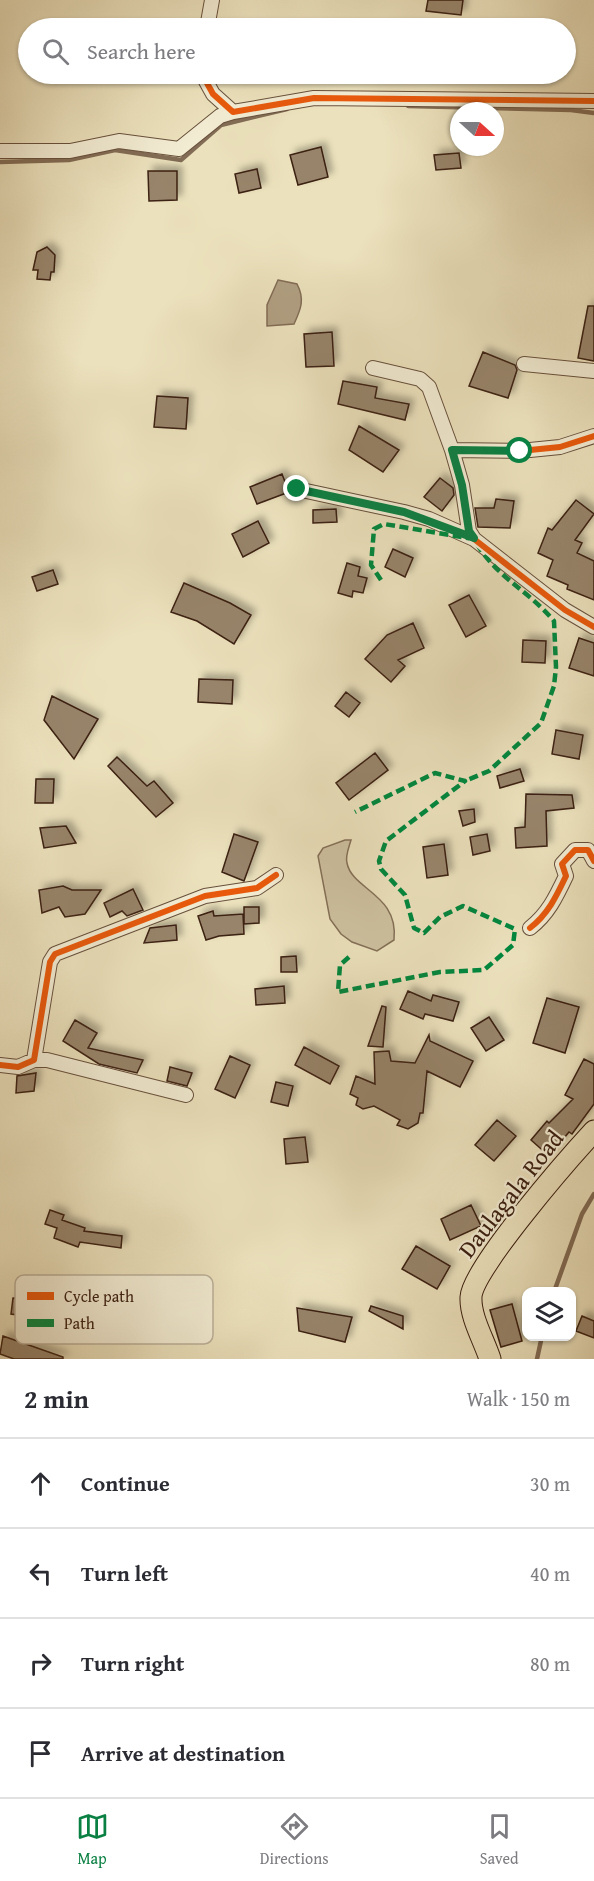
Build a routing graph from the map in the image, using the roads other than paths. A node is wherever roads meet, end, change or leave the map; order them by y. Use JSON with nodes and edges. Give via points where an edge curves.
{"nodes":[{"id":1,"x":212,"y":0,"type":"edge"},
{"id":2,"x":209,"y":18,"type":"edge"},
{"id":3,"x":208,"y":84,"type":"edge"},
{"id":4,"x":594,"y":100,"type":"edge"},
{"id":5,"x":233,"y":112,"type":"junction"},
{"id":6,"x":0,"y":151,"type":"edge"},
{"id":7,"x":524,"y":364,"type":"dead end"},
{"id":8,"x":373,"y":368,"type":"dead end"},
{"id":9,"x":594,"y":371,"type":"edge"},
{"id":10,"x":594,"y":436,"type":"edge"},
{"id":11,"x":452,"y":450,"type":"junction"},
{"id":12,"x":297,"y":489,"type":"dead end"},
{"id":13,"x":474,"y":538,"type":"junction"},
{"id":14,"x":594,"y":627,"type":"edge"},
{"id":15,"x":594,"y":861,"type":"edge"},
{"id":16,"x":276,"y":875,"type":"dead end"},
{"id":17,"x":530,"y":928,"type":"dead end"},
{"id":18,"x":34,"y":1060,"type":"junction"},
{"id":19,"x":0,"y":1065,"type":"edge"},
{"id":20,"x":186,"y":1095,"type":"dead end"},
{"id":21,"x":594,"y":1131,"type":"edge"},
{"id":22,"x":490,"y":1359,"type":"edge"}],
"edges":[{"from":1,"to":2,"type":"street"},
{"from":3,"to":5,"type":"street"},
{"from":4,"to":5,"type":"street","via":[[314,98]]},
{"from":5,"to":6,"type":"street","via":[[220,116],[178,149],[119,141],[70,151]]},
{"from":7,"to":9,"type":"street"},
{"from":8,"to":11,"type":"street","via":[[420,379],[429,387]]},
{"from":10,"to":11,"type":"street","via":[[560,447],[520,451]]},
{"from":11,"to":13,"type":"street","via":[[469,531]]},
{"from":12,"to":13,"type":"street","via":[[404,512]]},
{"from":13,"to":14,"type":"street","via":[[565,610]]},
{"from":15,"to":17,"type":"street","via":[[588,850],[575,850],[562,864],[566,876],[557,896],[545,916]]},
{"from":16,"to":18,"type":"street","via":[[257,888],[204,896],[55,954],[50,962]]},
{"from":18,"to":19,"type":"street","via":[[18,1067]]},
{"from":18,"to":20,"type":"street"},
{"from":21,"to":22,"type":"main road","name":"Daulagala Road","via":[[560,1167],[475,1281],[471,1306]]}]}
